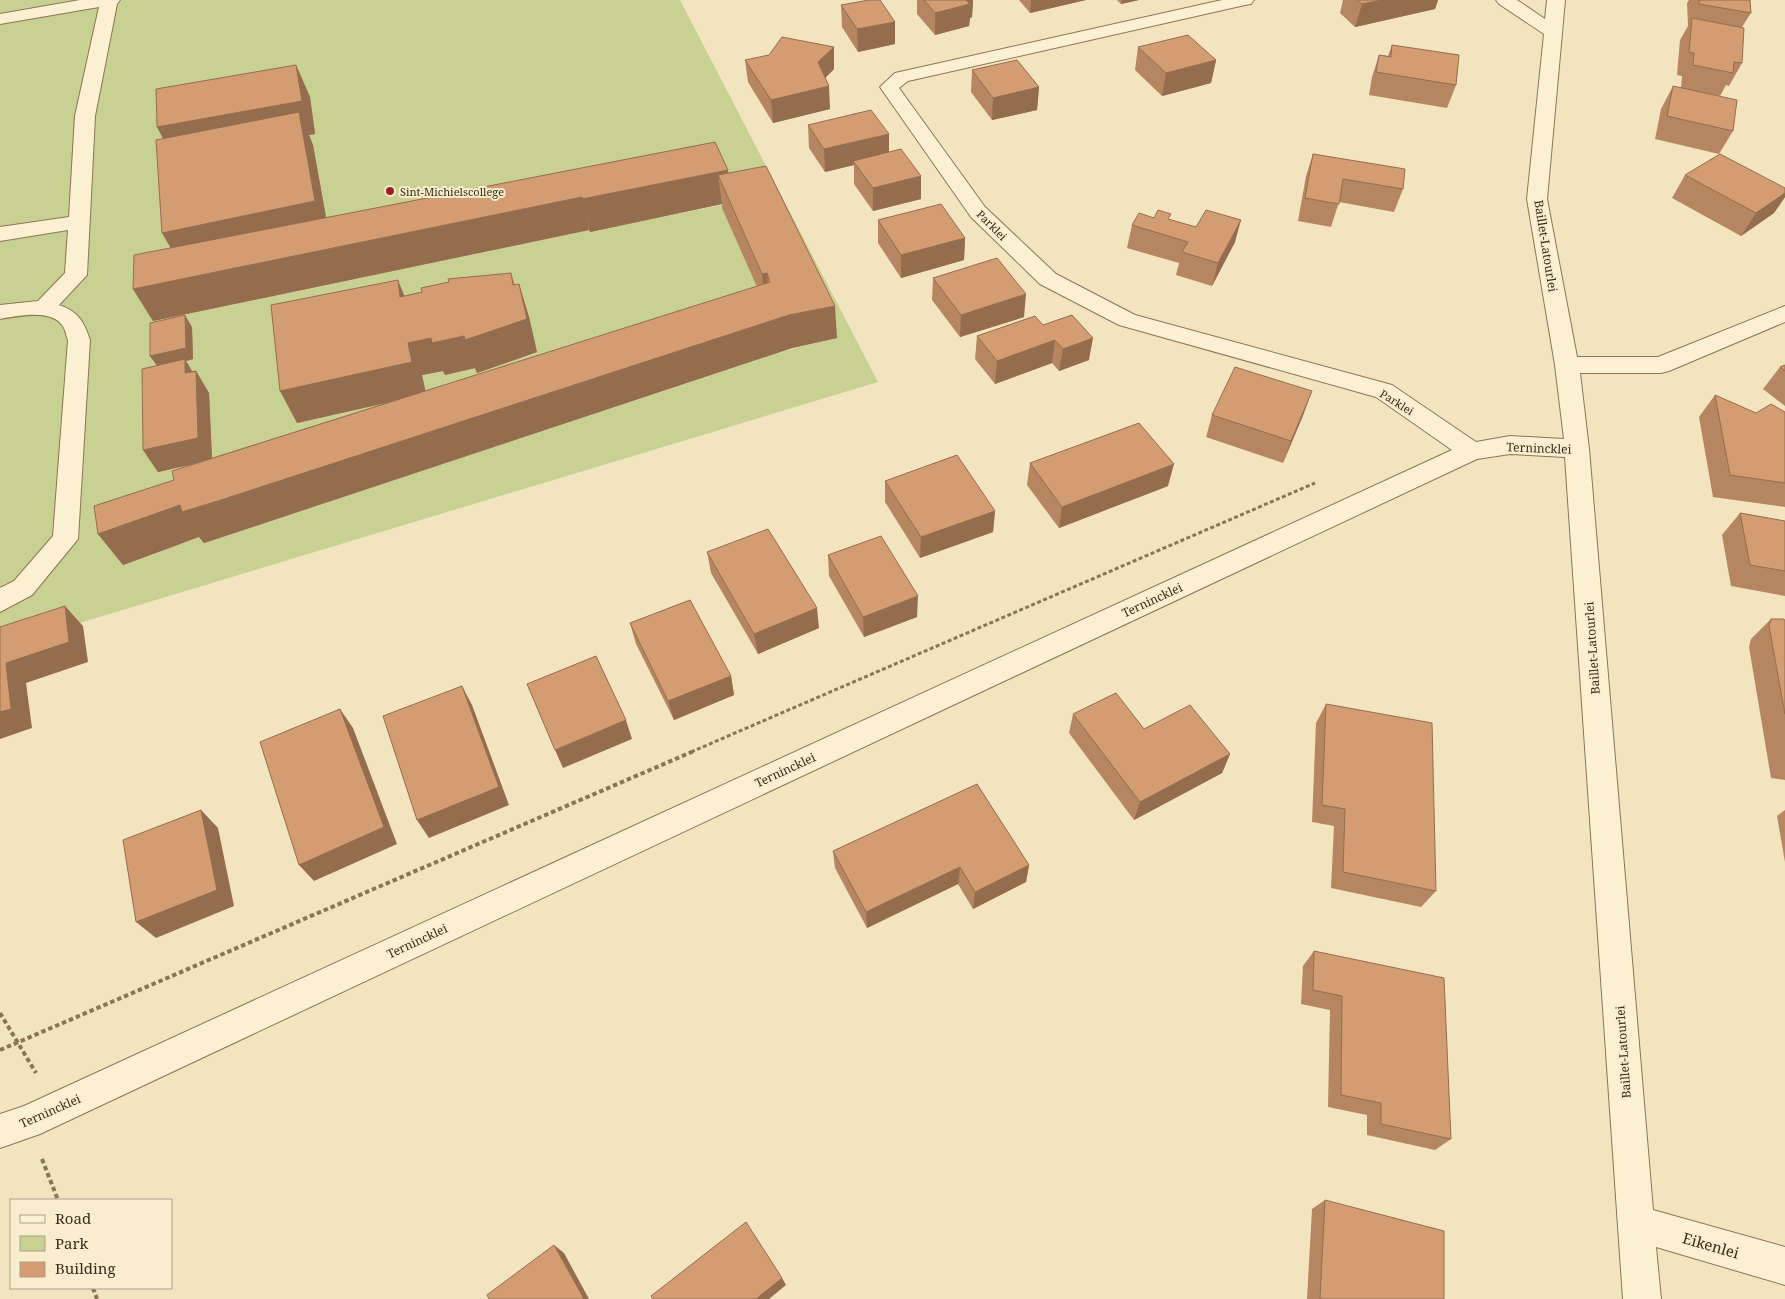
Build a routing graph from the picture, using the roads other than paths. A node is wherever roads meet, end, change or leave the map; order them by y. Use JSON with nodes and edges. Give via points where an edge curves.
{"nodes":[{"id":1,"x":1245,"y":0,"type":"edge"},
{"id":2,"x":1505,"y":0,"type":"edge"},
{"id":3,"x":1556,"y":0,"type":"edge"},
{"id":4,"x":110,"y":1,"type":"edge"},
{"id":5,"x":0,"y":19,"type":"edge"},
{"id":6,"x":1552,"y":31,"type":"junction"},
{"id":7,"x":79,"y":222,"type":"junction"},
{"id":8,"x":0,"y":234,"type":"edge"},
{"id":9,"x":44,"y":308,"type":"junction"},
{"id":10,"x":0,"y":312,"type":"edge"},
{"id":11,"x":1785,"y":313,"type":"edge"},
{"id":12,"x":1567,"y":365,"type":"junction"},
{"id":13,"x":1577,"y":449,"type":"junction"},
{"id":14,"x":1472,"y":451,"type":"junction"},
{"id":15,"x":0,"y":601,"type":"edge"},
{"id":16,"x":0,"y":1131,"type":"edge"},
{"id":17,"x":1636,"y":1224,"type":"junction"},
{"id":18,"x":1785,"y":1266,"type":"edge"},
{"id":19,"x":1642,"y":1299,"type":"edge"}],
"edges":[{"from":1,"to":14,"type":"street","name":"Parklei","via":[[902,77],[889,87],[978,212],[1048,279],[1127,320],[1384,391]]},
{"from":2,"to":6,"type":"street"},
{"from":3,"to":6,"type":"street","name":"Baillet-Latourlei"},
{"from":4,"to":5,"type":"street"},
{"from":4,"to":7,"type":"street","via":[[85,116]]},
{"from":6,"to":12,"type":"street","name":"Baillet-Latourlei","via":[[1537,198]]},
{"from":7,"to":8,"type":"street"},
{"from":7,"to":9,"type":"street","via":[[76,275]]},
{"from":9,"to":10,"type":"street","via":[[25,307]]},
{"from":9,"to":15,"type":"street","via":[[74,324],[78,340],[65,539],[23,588]]},
{"from":11,"to":12,"type":"street","via":[[1661,365]]},
{"from":12,"to":13,"type":"street","name":"Baillet-Latourlei"},
{"from":13,"to":14,"type":"street","name":"Ternincklei","via":[[1510,445]]},
{"from":13,"to":17,"type":"street","name":"Baillet-Latourlei"},
{"from":14,"to":16,"type":"street","name":"Ternincklei","via":[[37,1118]]},
{"from":17,"to":18,"type":"street","name":"Eikenlei"},
{"from":17,"to":19,"type":"street","name":"Baillet-Latourlei"}]}
